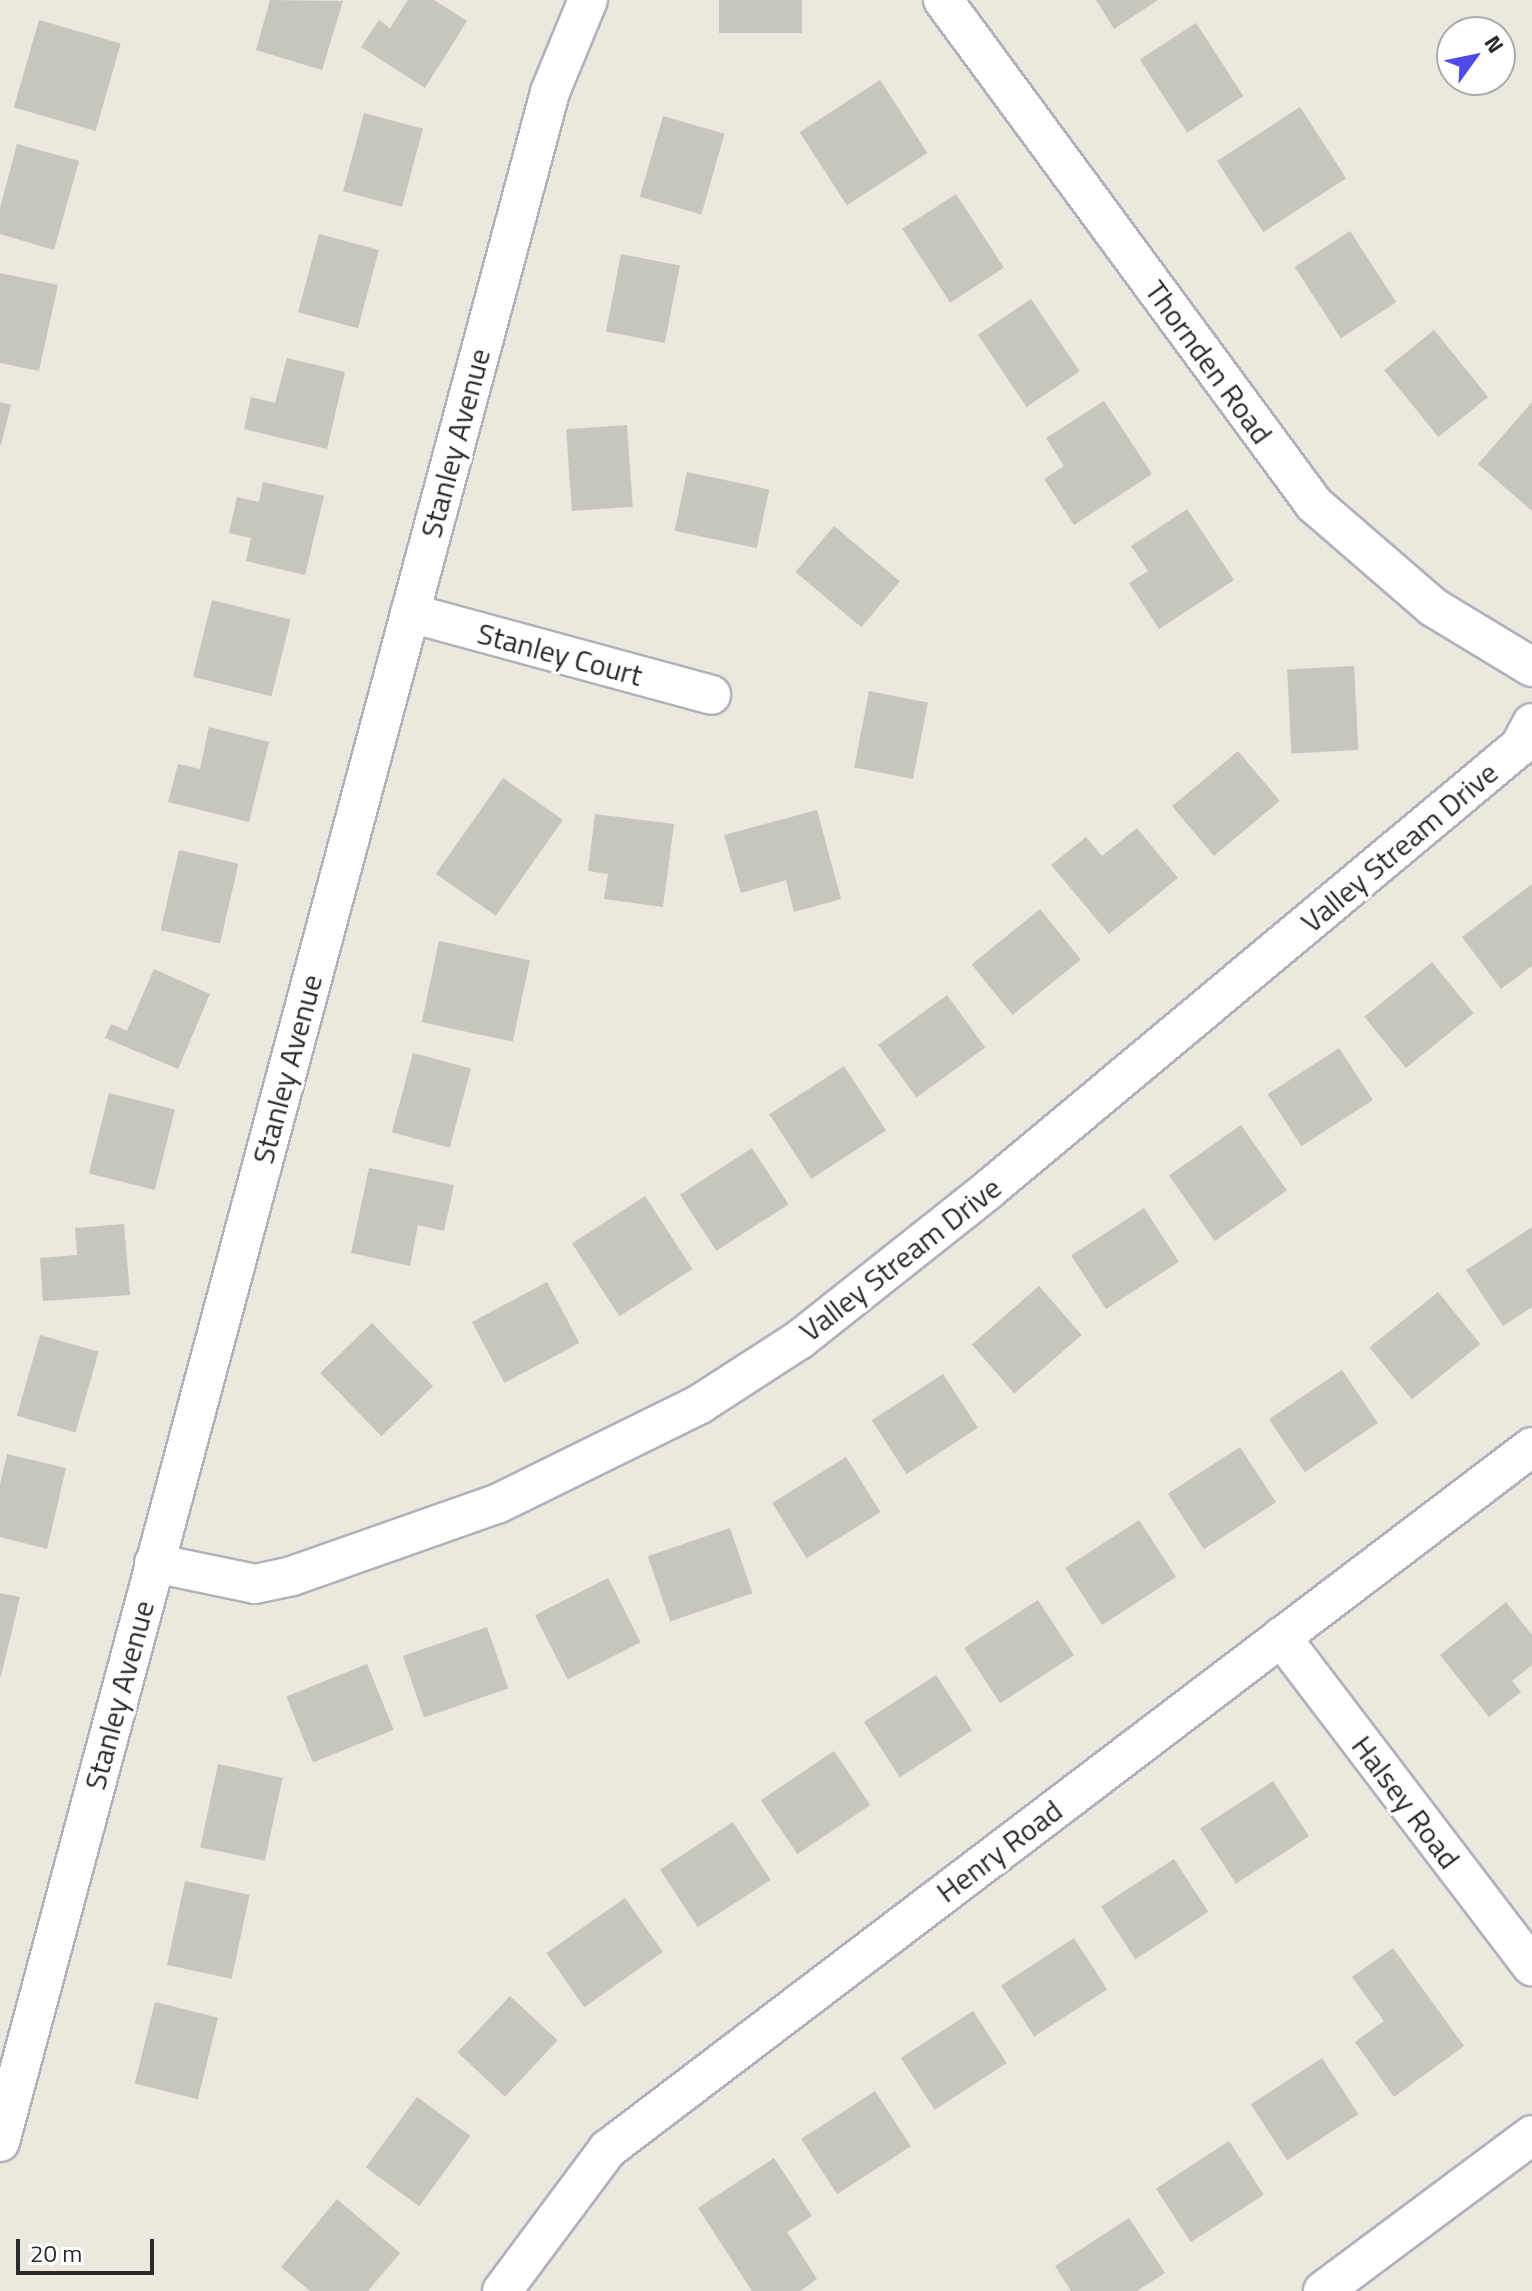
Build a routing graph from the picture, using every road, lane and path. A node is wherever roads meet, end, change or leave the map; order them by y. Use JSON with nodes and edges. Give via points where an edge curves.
{"nodes":[{"id":1,"x":588,"y":0,"type":"edge"},
{"id":2,"x":943,"y":0,"type":"edge"},
{"id":3,"x":410,"y":613,"type":"junction"},
{"id":4,"x":1532,"y":667,"type":"edge"},
{"id":5,"x":711,"y":695,"type":"dead end"},
{"id":6,"x":1532,"y":723,"type":"edge"},
{"id":7,"x":1532,"y":1447,"type":"edge"},
{"id":8,"x":154,"y":1563,"type":"junction"},
{"id":9,"x":1281,"y":1637,"type":"junction"},
{"id":10,"x":1532,"y":1966,"type":"edge"},
{"id":11,"x":1532,"y":2135,"type":"edge"},
{"id":12,"x":0,"y":2142,"type":"edge"},
{"id":13,"x":502,"y":2291,"type":"edge"},
{"id":14,"x":1323,"y":2291,"type":"edge"}],
"edges":[{"from":1,"to":3,"type":"street","name":"Stanley Avenue","via":[[550,92]]},
{"from":2,"to":4,"type":"street","name":"Thornden Road","via":[[1314,504],[1433,607]]},
{"from":3,"to":5,"type":"street","name":"Stanley Court"},
{"from":3,"to":8,"type":"street","name":"Stanley Avenue"},
{"from":6,"to":8,"type":"street","name":"Valley Stream Drive","via":[[1520,746],[988,1190],[799,1340],[700,1404],[497,1504],[292,1576],[255,1584]]},
{"from":7,"to":9,"type":"street","name":"Henry Road"},
{"from":8,"to":12,"type":"street","name":"Stanley Avenue"},
{"from":9,"to":10,"type":"street","name":"Halsey Road"},
{"from":9,"to":13,"type":"street","name":"Henry Road","via":[[608,2149]]},
{"from":11,"to":14,"type":"street"}]}
